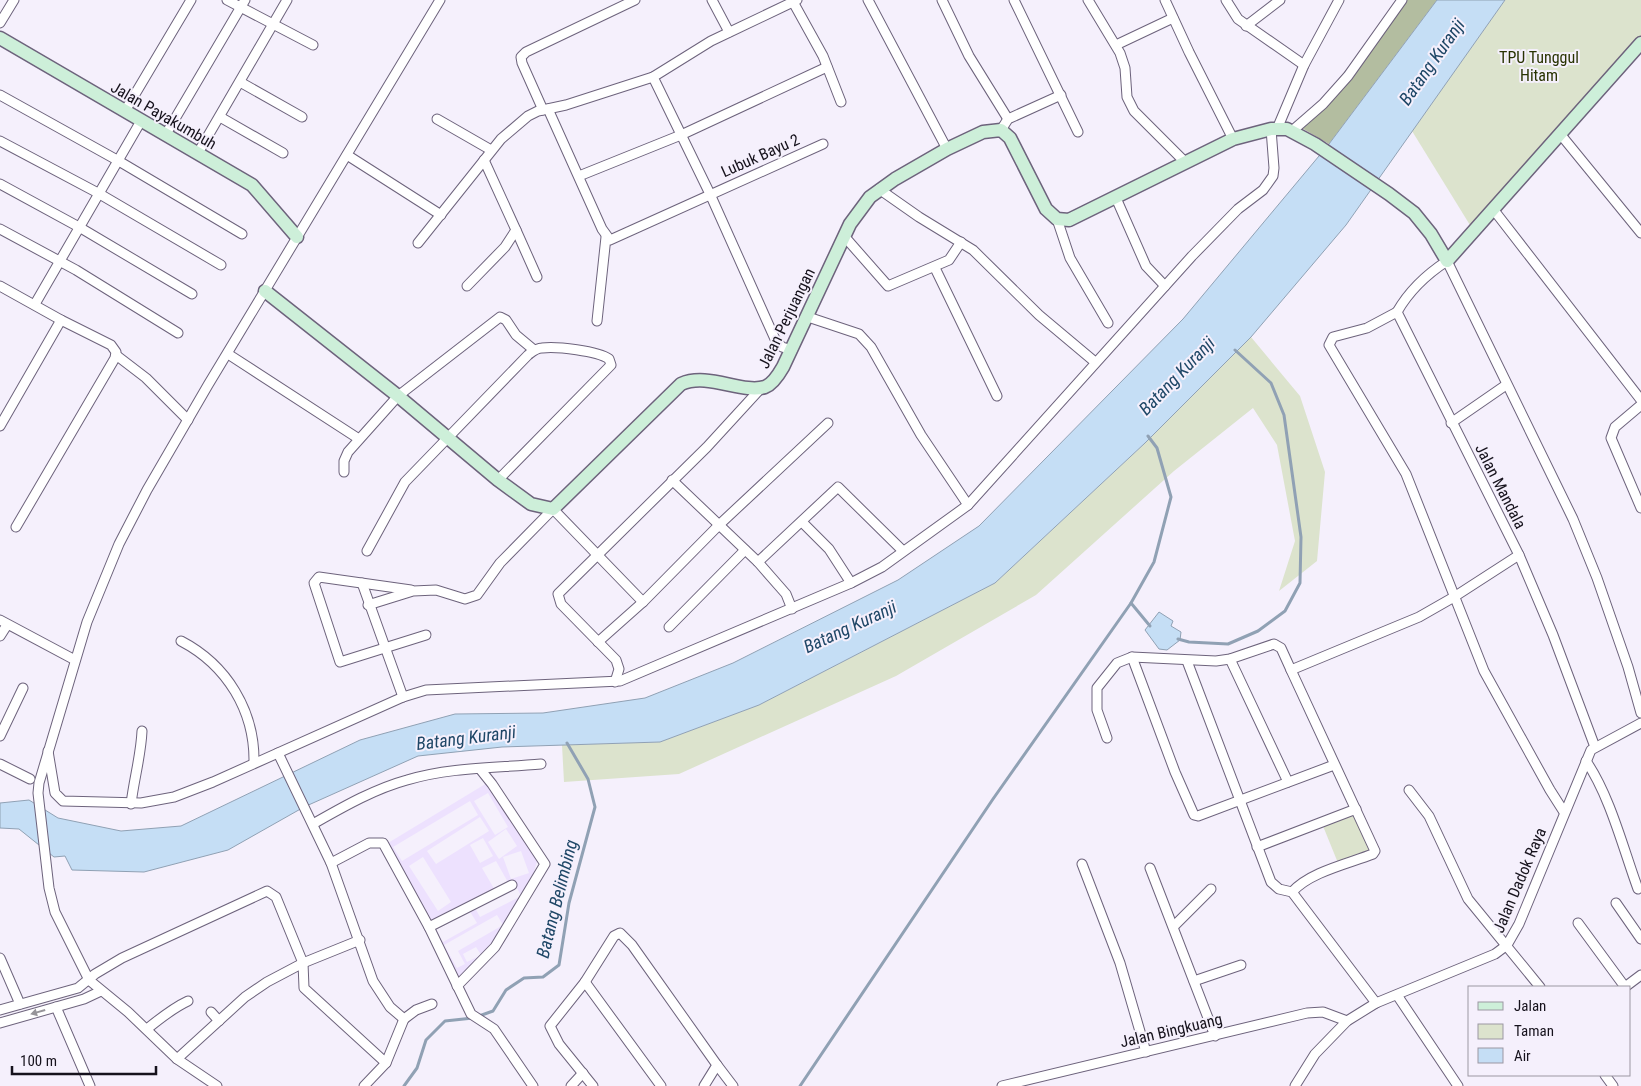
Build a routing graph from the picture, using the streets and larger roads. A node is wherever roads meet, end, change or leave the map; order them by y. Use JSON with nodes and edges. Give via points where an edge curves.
{"nodes":[{"id":1,"x":14,"y":0,"type":"edge"},
{"id":2,"x":191,"y":0,"type":"edge"},
{"id":3,"x":227,"y":0,"type":"edge"},
{"id":4,"x":287,"y":0,"type":"edge"},
{"id":5,"x":440,"y":0,"type":"edge"},
{"id":6,"x":635,"y":0,"type":"edge"},
{"id":7,"x":712,"y":0,"type":"edge"},
{"id":8,"x":868,"y":0,"type":"edge"},
{"id":9,"x":942,"y":0,"type":"edge"},
{"id":10,"x":1014,"y":0,"type":"edge"},
{"id":11,"x":1088,"y":0,"type":"edge"},
{"id":12,"x":1165,"y":0,"type":"edge"},
{"id":13,"x":1226,"y":0,"type":"edge"},
{"id":14,"x":1280,"y":0,"type":"edge"},
{"id":15,"x":1339,"y":0,"type":"edge"},
{"id":16,"x":1402,"y":0,"type":"edge"},
{"id":17,"x":794,"y":1,"type":"edge"},
{"id":18,"x":242,"y":4,"type":"edge"},
{"id":19,"x":1173,"y":18,"type":"junction"},
{"id":20,"x":0,"y":23,"type":"edge"},
{"id":21,"x":273,"y":26,"type":"junction"},
{"id":22,"x":1246,"y":26,"type":"junction"},
{"id":23,"x":729,"y":32,"type":"junction"},
{"id":24,"x":0,"y":38,"type":"edge"},
{"id":25,"x":1641,"y":43,"type":"edge"},
{"id":26,"x":312,"y":45,"type":"dead end"},
{"id":27,"x":1116,"y":45,"type":"junction"},
{"id":28,"x":1304,"y":65,"type":"junction"},
{"id":29,"x":827,"y":68,"type":"junction"},
{"id":30,"x":653,"y":76,"type":"junction"},
{"id":31,"x":240,"y":82,"type":"junction"},
{"id":32,"x":0,"y":95,"type":"edge"},
{"id":33,"x":1061,"y":95,"type":"junction"},
{"id":34,"x":841,"y":102,"type":"dead end"},
{"id":35,"x":545,"y":109,"type":"junction"},
{"id":36,"x":125,"y":111,"type":"junction"},
{"id":37,"x":220,"y":117,"type":"junction"},
{"id":38,"x":302,"y":117,"type":"dead end"},
{"id":39,"x":437,"y":119,"type":"dead end"},
{"id":40,"x":141,"y":121,"type":"junction"},
{"id":41,"x":1004,"y":125,"type":"junction"},
{"id":42,"x":1274,"y":129,"type":"junction"},
{"id":43,"x":1292,"y":131,"type":"junction"},
{"id":44,"x":1078,"y":132,"type":"dead end"},
{"id":45,"x":166,"y":134,"type":"junction"},
{"id":46,"x":681,"y":134,"type":"junction"},
{"id":47,"x":1561,"y":134,"type":"junction"},
{"id":48,"x":1233,"y":139,"type":"junction"},
{"id":49,"x":0,"y":140,"type":"edge"},
{"id":50,"x":823,"y":144,"type":"dead end"},
{"id":51,"x":947,"y":149,"type":"junction"},
{"id":52,"x":491,"y":150,"type":"junction"},
{"id":53,"x":198,"y":153,"type":"junction"},
{"id":54,"x":283,"y":153,"type":"dead end"},
{"id":55,"x":347,"y":155,"type":"junction"},
{"id":56,"x":117,"y":160,"type":"junction"},
{"id":57,"x":484,"y":160,"type":"junction"},
{"id":58,"x":1185,"y":162,"type":"junction"},
{"id":59,"x":579,"y":176,"type":"junction"},
{"id":60,"x":0,"y":184,"type":"edge"},
{"id":61,"x":879,"y":188,"type":"junction"},
{"id":62,"x":98,"y":192,"type":"junction"},
{"id":63,"x":710,"y":194,"type":"junction"},
{"id":64,"x":1116,"y":198,"type":"junction"},
{"id":65,"x":1494,"y":210,"type":"junction"},
{"id":66,"x":441,"y":215,"type":"junction"},
{"id":67,"x":1057,"y":219,"type":"junction"},
{"id":68,"x":79,"y":227,"type":"junction"},
{"id":69,"x":0,"y":229,"type":"edge"},
{"id":70,"x":516,"y":230,"type":"junction"},
{"id":71,"x":1641,"y":233,"type":"edge"},
{"id":72,"x":242,"y":234,"type":"dead end"},
{"id":73,"x":844,"y":236,"type":"junction"},
{"id":74,"x":297,"y":237,"type":"junction"},
{"id":75,"x":606,"y":237,"type":"junction"},
{"id":76,"x":961,"y":242,"type":"junction"},
{"id":77,"x":418,"y":243,"type":"dead end"},
{"id":78,"x":1447,"y":260,"type":"junction"},
{"id":79,"x":59,"y":261,"type":"junction"},
{"id":80,"x":221,"y":265,"type":"dead end"},
{"id":81,"x":935,"y":268,"type":"junction"},
{"id":82,"x":537,"y":277,"type":"dead end"},
{"id":83,"x":467,"y":286,"type":"dead end"},
{"id":84,"x":1165,"y":286,"type":"junction"},
{"id":85,"x":1,"y":288,"type":"edge"},
{"id":86,"x":265,"y":291,"type":"junction"},
{"id":87,"x":192,"y":294,"type":"dead end"},
{"id":88,"x":35,"y":304,"type":"junction"},
{"id":89,"x":1397,"y":312,"type":"junction"},
{"id":90,"x":808,"y":317,"type":"junction"},
{"id":91,"x":61,"y":320,"type":"junction"},
{"id":92,"x":597,"y":321,"type":"dead end"},
{"id":93,"x":1108,"y":323,"type":"dead end"},
{"id":94,"x":178,"y":333,"type":"dead end"},
{"id":95,"x":534,"y":350,"type":"junction"},
{"id":96,"x":792,"y":350,"type":"junction"},
{"id":97,"x":228,"y":354,"type":"junction"},
{"id":98,"x":116,"y":355,"type":"junction"},
{"id":99,"x":1095,"y":362,"type":"junction"},
{"id":100,"x":1506,"y":385,"type":"junction"},
{"id":101,"x":762,"y":387,"type":"junction"},
{"id":102,"x":398,"y":396,"type":"junction"},
{"id":103,"x":997,"y":396,"type":"dead end"},
{"id":104,"x":1641,"y":400,"type":"edge"},
{"id":105,"x":1641,"y":405,"type":"edge"},
{"id":106,"x":188,"y":420,"type":"junction"},
{"id":107,"x":828,"y":423,"type":"dead end"},
{"id":108,"x":1451,"y":423,"type":"junction"},
{"id":109,"x":0,"y":426,"type":"edge"},
{"id":110,"x":448,"y":438,"type":"junction"},
{"id":111,"x":359,"y":439,"type":"junction"},
{"id":112,"x":344,"y":472,"type":"dead end"},
{"id":113,"x":498,"y":480,"type":"junction"},
{"id":114,"x":672,"y":480,"type":"junction"},
{"id":115,"x":1638,"y":493,"type":"edge"},
{"id":116,"x":968,"y":505,"type":"junction"},
{"id":117,"x":1641,"y":508,"type":"edge"},
{"id":118,"x":553,"y":509,"type":"junction"},
{"id":119,"x":802,"y":522,"type":"junction"},
{"id":120,"x":720,"y":524,"type":"junction"},
{"id":121,"x":16,"y":527,"type":"dead end"},
{"id":122,"x":745,"y":550,"type":"junction"},
{"id":123,"x":367,"y":551,"type":"dead end"},
{"id":124,"x":903,"y":551,"type":"junction"},
{"id":125,"x":1519,"y":555,"type":"junction"},
{"id":126,"x":598,"y":556,"type":"junction"},
{"id":127,"x":758,"y":562,"type":"junction"},
{"id":128,"x":362,"y":583,"type":"junction"},
{"id":129,"x":851,"y":583,"type":"junction"},
{"id":130,"x":414,"y":591,"type":"junction"},
{"id":131,"x":1454,"y":597,"type":"junction"},
{"id":132,"x":643,"y":602,"type":"junction"},
{"id":133,"x":368,"y":605,"type":"junction"},
{"id":134,"x":792,"y":609,"type":"junction"},
{"id":135,"x":4,"y":623,"type":"edge"},
{"id":136,"x":669,"y":627,"type":"dead end"},
{"id":137,"x":426,"y":635,"type":"dead end"},
{"id":138,"x":0,"y":636,"type":"edge"},
{"id":139,"x":181,"y":641,"type":"dead end"},
{"id":140,"x":598,"y":642,"type":"junction"},
{"id":141,"x":384,"y":649,"type":"junction"},
{"id":142,"x":1132,"y":657,"type":"junction"},
{"id":143,"x":1230,"y":659,"type":"junction"},
{"id":144,"x":75,"y":660,"type":"junction"},
{"id":145,"x":1187,"y":661,"type":"junction"},
{"id":146,"x":1291,"y":670,"type":"junction"},
{"id":147,"x":615,"y":682,"type":"junction"},
{"id":148,"x":24,"y":688,"type":"dead end"},
{"id":149,"x":402,"y":697,"type":"junction"},
{"id":150,"x":1641,"y":713,"type":"edge"},
{"id":151,"x":1641,"y":723,"type":"edge"},
{"id":152,"x":142,"y":731,"type":"dead end"},
{"id":153,"x":0,"y":736,"type":"edge"},
{"id":154,"x":1107,"y":738,"type":"dead end"},
{"id":155,"x":1595,"y":747,"type":"junction"},
{"id":156,"x":48,"y":751,"type":"junction"},
{"id":157,"x":278,"y":753,"type":"junction"},
{"id":158,"x":1586,"y":761,"type":"junction"},
{"id":159,"x":254,"y":763,"type":"junction"},
{"id":160,"x":0,"y":764,"type":"edge"},
{"id":161,"x":541,"y":764,"type":"dead end"},
{"id":162,"x":1334,"y":765,"type":"junction"},
{"id":163,"x":480,"y":770,"type":"junction"},
{"id":164,"x":30,"y":779,"type":"dead end"},
{"id":165,"x":1288,"y":782,"type":"junction"},
{"id":166,"x":1409,"y":790,"type":"dead end"},
{"id":167,"x":1240,"y":800,"type":"junction"},
{"id":168,"x":131,"y":804,"type":"junction"},
{"id":169,"x":1356,"y":809,"type":"junction"},
{"id":170,"x":1564,"y":812,"type":"junction"},
{"id":171,"x":311,"y":820,"type":"junction"},
{"id":172,"x":1257,"y":847,"type":"junction"},
{"id":173,"x":331,"y":863,"type":"junction"},
{"id":174,"x":1082,"y":864,"type":"dead end"},
{"id":175,"x":1150,"y":868,"type":"dead end"},
{"id":176,"x":512,"y":884,"type":"dead end"},
{"id":177,"x":1211,"y":889,"type":"dead end"},
{"id":178,"x":1638,"y":889,"type":"dead end"},
{"id":179,"x":1292,"y":892,"type":"junction"},
{"id":180,"x":1616,"y":903,"type":"dead end"},
{"id":181,"x":1578,"y":923,"type":"dead end"},
{"id":182,"x":1174,"y":926,"type":"junction"},
{"id":183,"x":429,"y":927,"type":"junction"},
{"id":184,"x":360,"y":940,"type":"junction"},
{"id":185,"x":1641,"y":940,"type":"edge"},
{"id":186,"x":1507,"y":945,"type":"junction"},
{"id":187,"x":0,"y":958,"type":"edge"},
{"id":188,"x":303,"y":962,"type":"junction"},
{"id":189,"x":1241,"y":965,"type":"dead end"},
{"id":190,"x":1641,"y":975,"type":"edge"},
{"id":191,"x":89,"y":980,"type":"junction"},
{"id":192,"x":1194,"y":981,"type":"junction"},
{"id":193,"x":585,"y":982,"type":"junction"},
{"id":194,"x":456,"y":986,"type":"junction"},
{"id":195,"x":1539,"y":986,"type":"edge"},
{"id":196,"x":1624,"y":986,"type":"edge"},
{"id":197,"x":1626,"y":986,"type":"edge"},
{"id":198,"x":101,"y":991,"type":"junction"},
{"id":199,"x":1397,"y":995,"type":"junction"},
{"id":200,"x":188,"y":1001,"type":"dead end"},
{"id":201,"x":1376,"y":1003,"type":"junction"},
{"id":202,"x":20,"y":1004,"type":"junction"},
{"id":203,"x":432,"y":1004,"type":"dead end"},
{"id":204,"x":56,"y":1007,"type":"junction"},
{"id":205,"x":0,"y":1010,"type":"edge"},
{"id":206,"x":211,"y":1012,"type":"dead end"},
{"id":207,"x":404,"y":1019,"type":"junction"},
{"id":208,"x":219,"y":1021,"type":"junction"},
{"id":209,"x":1347,"y":1021,"type":"junction"},
{"id":210,"x":0,"y":1023,"type":"edge"},
{"id":211,"x":147,"y":1029,"type":"junction"},
{"id":212,"x":1214,"y":1036,"type":"junction"},
{"id":213,"x":1146,"y":1052,"type":"junction"},
{"id":214,"x":178,"y":1059,"type":"junction"},
{"id":215,"x":386,"y":1063,"type":"junction"},
{"id":216,"x":717,"y":1065,"type":"junction"},
{"id":217,"x":584,"y":1073,"type":"junction"},
{"id":218,"x":1036,"y":1076,"type":"junction"},
{"id":219,"x":90,"y":1086,"type":"edge"},
{"id":220,"x":217,"y":1086,"type":"edge"},
{"id":221,"x":364,"y":1086,"type":"edge"},
{"id":222,"x":533,"y":1086,"type":"edge"},
{"id":223,"x":571,"y":1086,"type":"edge"},
{"id":224,"x":593,"y":1086,"type":"edge"},
{"id":225,"x":661,"y":1086,"type":"edge"},
{"id":226,"x":704,"y":1086,"type":"edge"},
{"id":227,"x":733,"y":1086,"type":"edge"},
{"id":228,"x":1002,"y":1086,"type":"edge"},
{"id":229,"x":1042,"y":1086,"type":"edge"},
{"id":230,"x":1295,"y":1086,"type":"edge"},
{"id":231,"x":1458,"y":1086,"type":"edge"}],
"edges":[{"from":1,"to":20,"type":"street"},
{"from":2,"to":36,"type":"street"},
{"from":3,"to":18,"type":"street"},
{"from":4,"to":21,"type":"street"},
{"from":5,"to":55,"type":"street"},
{"from":6,"to":35,"type":"street","via":[[521,57]]},
{"from":7,"to":23,"type":"street"},
{"from":8,"to":51,"type":"street"},
{"from":9,"to":41,"type":"street"},
{"from":10,"to":33,"type":"street"},
{"from":11,"to":27,"type":"street"},
{"from":12,"to":19,"type":"street"},
{"from":13,"to":22,"type":"street"},
{"from":14,"to":22,"type":"street"},
{"from":15,"to":28,"type":"street"},
{"from":16,"to":43,"type":"street","via":[[1348,76]]},
{"from":17,"to":23,"type":"street"},
{"from":17,"to":29,"type":"street"},
{"from":18,"to":21,"type":"street"},
{"from":18,"to":45,"type":"street"},
{"from":19,"to":27,"type":"street"},
{"from":19,"to":48,"type":"street"},
{"from":21,"to":26,"type":"street"},
{"from":21,"to":31,"type":"street"},
{"from":22,"to":28,"type":"street"},
{"from":23,"to":30,"type":"street"},
{"from":24,"to":36,"type":"street","name":"Jalan Payakumbuh"},
{"from":25,"to":47,"type":"street"},
{"from":27,"to":58,"type":"street","via":[[1123,60],[1128,96],[1134,111]]},
{"from":28,"to":42,"type":"street"},
{"from":29,"to":34,"type":"street"},
{"from":29,"to":46,"type":"street"},
{"from":30,"to":35,"type":"street"},
{"from":30,"to":46,"type":"street"},
{"from":31,"to":37,"type":"street"},
{"from":31,"to":38,"type":"street"},
{"from":32,"to":56,"type":"street"},
{"from":33,"to":41,"type":"street"},
{"from":33,"to":44,"type":"street"},
{"from":35,"to":52,"type":"street","via":[[528,116]]},
{"from":35,"to":59,"type":"street"},
{"from":36,"to":40,"type":"street","name":"Jalan Payakumbuh"},
{"from":37,"to":53,"type":"street"},
{"from":37,"to":54,"type":"street"},
{"from":39,"to":52,"type":"street"},
{"from":40,"to":45,"type":"street","name":"Jalan Payakumbuh"},
{"from":40,"to":56,"type":"street"},
{"from":41,"to":51,"type":"street","name":"Jalan Perjuangan"},
{"from":41,"to":67,"type":"street","via":[[1046,209]]},
{"from":42,"to":43,"type":"street"},
{"from":42,"to":48,"type":"street"},
{"from":42,"to":84,"type":"street","via":[[1274,168],[1269,183],[1220,228]]},
{"from":43,"to":78,"type":"street","via":[[1316,144],[1414,213],[1432,234]]},
{"from":45,"to":53,"type":"street","name":"Jalan Payakumbuh"},
{"from":46,"to":59,"type":"street"},
{"from":46,"to":63,"type":"street"},
{"from":47,"to":65,"type":"street"},
{"from":47,"to":71,"type":"street"},
{"from":48,"to":58,"type":"street"},
{"from":49,"to":62,"type":"street"},
{"from":50,"to":63,"type":"street","name":"Lubuk Bayu 2"},
{"from":51,"to":61,"type":"street","name":"Jalan Perjuangan"},
{"from":52,"to":57,"type":"street"},
{"from":53,"to":74,"type":"street","name":"Jalan Payakumbuh","via":[[257,190]]},
{"from":55,"to":66,"type":"street"},
{"from":55,"to":74,"type":"street"},
{"from":56,"to":62,"type":"street"},
{"from":56,"to":72,"type":"street"},
{"from":57,"to":66,"type":"street"},
{"from":57,"to":70,"type":"street"},
{"from":58,"to":64,"type":"street"},
{"from":59,"to":75,"type":"street"},
{"from":60,"to":68,"type":"street"},
{"from":61,"to":73,"type":"street","name":"Jalan Perjuangan","via":[[860,208]]},
{"from":61,"to":76,"type":"street"},
{"from":62,"to":68,"type":"street"},
{"from":62,"to":80,"type":"street"},
{"from":63,"to":75,"type":"street","name":"Lubuk Bayu 2","via":[[615,239]]},
{"from":63,"to":96,"type":"street","via":[[775,339],[782,347]]},
{"from":64,"to":67,"type":"street","via":[[1069,220]]},
{"from":64,"to":84,"type":"street","via":[[1146,266]]},
{"from":65,"to":78,"type":"street"},
{"from":65,"to":104,"type":"street"},
{"from":66,"to":77,"type":"street"},
{"from":67,"to":93,"type":"street","via":[[1070,258]]},
{"from":68,"to":79,"type":"street"},
{"from":68,"to":87,"type":"street"},
{"from":69,"to":79,"type":"street"},
{"from":70,"to":82,"type":"street"},
{"from":70,"to":83,"type":"street","via":[[505,247]]},
{"from":73,"to":81,"type":"street","via":[[888,286]]},
{"from":73,"to":90,"type":"street","name":"Jalan Perjuangan"},
{"from":74,"to":86,"type":"street"},
{"from":75,"to":92,"type":"street"},
{"from":76,"to":81,"type":"street","via":[[953,256]]},
{"from":76,"to":99,"type":"street","via":[[981,256],[1039,315]]},
{"from":78,"to":89,"type":"street","via":[[1408,295]]},
{"from":78,"to":100,"type":"street"},
{"from":79,"to":88,"type":"street"},
{"from":79,"to":94,"type":"street"},
{"from":81,"to":103,"type":"street"},
{"from":84,"to":99,"type":"street"},
{"from":85,"to":88,"type":"street"},
{"from":86,"to":97,"type":"street"},
{"from":86,"to":102,"type":"street"},
{"from":88,"to":91,"type":"street"},
{"from":89,"to":108,"type":"street","name":"Jalan Mandala"},
{"from":89,"to":131,"type":"street","via":[[1367,328],[1333,337],[1329,345],[1406,474]]},
{"from":90,"to":96,"type":"street","name":"Jalan Perjuangan"},
{"from":90,"to":116,"type":"street","via":[[859,334],[872,347],[921,435]]},
{"from":91,"to":98,"type":"street","via":[[111,345]]},
{"from":91,"to":109,"type":"street"},
{"from":95,"to":102,"type":"street","via":[[500,317]]},
{"from":95,"to":110,"type":"street"},
{"from":95,"to":113,"type":"street","via":[[546,348],[595,353],[606,356],[611,364]]},
{"from":96,"to":101,"type":"street","name":"Jalan Perjuangan","via":[[777,376]]},
{"from":97,"to":106,"type":"street"},
{"from":97,"to":111,"type":"street"},
{"from":98,"to":106,"type":"street","via":[[146,378]]},
{"from":98,"to":121,"type":"street"},
{"from":99,"to":116,"type":"street"},
{"from":100,"to":108,"type":"street"},
{"from":100,"to":150,"type":"street","via":[[1587,553]]},
{"from":101,"to":114,"type":"street"},
{"from":101,"to":118,"type":"street","name":"Jalan Perjuangan","via":[[698,380],[681,384]]},
{"from":102,"to":110,"type":"street"},
{"from":102,"to":111,"type":"street"},
{"from":105,"to":115,"type":"street","via":[[1615,426],[1611,438]]},
{"from":106,"to":144,"type":"street","via":[[147,490],[107,570]]},
{"from":107,"to":120,"type":"street"},
{"from":108,"to":125,"type":"street","name":"Jalan Mandala"},
{"from":110,"to":113,"type":"street"},
{"from":110,"to":123,"type":"street","via":[[404,482]]},
{"from":111,"to":112,"type":"street","via":[[344,458]]},
{"from":113,"to":118,"type":"street","via":[[531,504]]},
{"from":114,"to":120,"type":"street"},
{"from":114,"to":126,"type":"street"},
{"from":115,"to":117,"type":"street"},
{"from":116,"to":124,"type":"street"},
{"from":118,"to":126,"type":"street"},
{"from":118,"to":130,"type":"street","via":[[500,562],[477,595],[465,599],[436,590]]},
{"from":119,"to":124,"type":"street","via":[[834,489],[840,487]]},
{"from":119,"to":127,"type":"street"},
{"from":119,"to":129,"type":"street","via":[[834,555]]},
{"from":120,"to":122,"type":"street"},
{"from":120,"to":132,"type":"street"},
{"from":122,"to":127,"type":"street"},
{"from":122,"to":136,"type":"street"},
{"from":124,"to":129,"type":"street","via":[[882,567]]},
{"from":125,"to":131,"type":"street"},
{"from":125,"to":155,"type":"street","name":"Jalan Mandala"},
{"from":126,"to":132,"type":"street"},
{"from":126,"to":140,"type":"street","via":[[561,591],[558,598]]},
{"from":127,"to":134,"type":"street","via":[[786,594]]},
{"from":128,"to":130,"type":"street"},
{"from":128,"to":133,"type":"street"},
{"from":128,"to":141,"type":"street","via":[[319,577],[314,584],[340,662]]},
{"from":129,"to":134,"type":"street"},
{"from":130,"to":133,"type":"street"},
{"from":131,"to":146,"type":"street","via":[[1419,617]]},
{"from":131,"to":170,"type":"street","via":[[1484,671]]},
{"from":132,"to":140,"type":"street"},
{"from":133,"to":141,"type":"street"},
{"from":134,"to":147,"type":"street"},
{"from":135,"to":138,"type":"street"},
{"from":135,"to":144,"type":"street"},
{"from":137,"to":141,"type":"street"},
{"from":139,"to":159,"type":"street","via":[[213,664],[241,699],[250,721],[255,747]]},
{"from":140,"to":147,"type":"street","via":[[616,660]]},
{"from":141,"to":149,"type":"street"},
{"from":142,"to":145,"type":"street"},
{"from":142,"to":154,"type":"street","via":[[1117,663],[1096,688],[1097,710]]},
{"from":142,"to":167,"type":"street","via":[[1193,814],[1198,816]]},
{"from":143,"to":145,"type":"street"},
{"from":143,"to":146,"type":"street","via":[[1274,644],[1281,648]]},
{"from":143,"to":165,"type":"street"},
{"from":144,"to":156,"type":"street"},
{"from":145,"to":167,"type":"street"},
{"from":146,"to":162,"type":"street"},
{"from":147,"to":149,"type":"street","via":[[451,688],[426,690]]},
{"from":148,"to":153,"type":"street"},
{"from":149,"to":157,"type":"street"},
{"from":151,"to":155,"type":"street","name":"Jalan Dadok Raya"},
{"from":152,"to":168,"type":"street"},
{"from":155,"to":158,"type":"street","name":"Jalan Dadok Raya"},
{"from":156,"to":168,"type":"street","via":[[59,800],[81,804]]},
{"from":156,"to":191,"type":"street","via":[[39,783],[39,799],[49,888],[59,924]]},
{"from":157,"to":159,"type":"street"},
{"from":157,"to":171,"type":"street"},
{"from":158,"to":170,"type":"street","name":"Jalan Dadok Raya"},
{"from":158,"to":178,"type":"street","via":[[1607,804]]},
{"from":159,"to":168,"type":"street","via":[[174,797]]},
{"from":160,"to":164,"type":"street"},
{"from":161,"to":163,"type":"street"},
{"from":162,"to":165,"type":"street"},
{"from":162,"to":169,"type":"street"},
{"from":163,"to":171,"type":"street","via":[[465,769],[409,779]]},
{"from":163,"to":194,"type":"street","via":[[545,864],[495,947]]},
{"from":165,"to":167,"type":"street"},
{"from":166,"to":186,"type":"street","via":[[1429,816],[1468,899]]},
{"from":167,"to":172,"type":"street"},
{"from":169,"to":172,"type":"street"},
{"from":169,"to":179,"type":"street","via":[[1375,852],[1311,878]]},
{"from":170,"to":186,"type":"street","name":"Jalan Dadok Raya","via":[[1519,924]]},
{"from":171,"to":173,"type":"street"},
{"from":172,"to":179,"type":"street","via":[[1271,882],[1279,889]]},
{"from":173,"to":183,"type":"street","via":[[369,843],[383,843]]},
{"from":173,"to":184,"type":"street"},
{"from":174,"to":213,"type":"street","via":[[1120,962]]},
{"from":175,"to":182,"type":"street"},
{"from":176,"to":183,"type":"street"},
{"from":177,"to":182,"type":"street"},
{"from":179,"to":201,"type":"street"},
{"from":180,"to":185,"type":"street"},
{"from":181,"to":196,"type":"street"},
{"from":182,"to":192,"type":"street"},
{"from":183,"to":194,"type":"street"},
{"from":184,"to":188,"type":"street"},
{"from":184,"to":207,"type":"street","via":[[373,981],[390,1007]]},
{"from":186,"to":195,"type":"street"},
{"from":186,"to":199,"type":"street","name":"Jalan Dadok Raya","via":[[1474,964]]},
{"from":187,"to":202,"type":"street"},
{"from":188,"to":191,"type":"street","via":[[276,897],[267,891],[122,958]]},
{"from":188,"to":208,"type":"street","via":[[256,990]]},
{"from":188,"to":215,"type":"street","via":[[304,988]]},
{"from":189,"to":192,"type":"street"},
{"from":190,"to":197,"type":"street"},
{"from":191,"to":198,"type":"street"},
{"from":191,"to":202,"type":"street","via":[[78,988]]},
{"from":192,"to":212,"type":"street"},
{"from":193,"to":216,"type":"street","via":[[614,936],[622,934]]},
{"from":193,"to":217,"type":"street","via":[[550,1026],[559,1044]]},
{"from":193,"to":225,"type":"street"},
{"from":194,"to":222,"type":"street","via":[[471,1014],[494,1029]]},
{"from":198,"to":204,"type":"street"},
{"from":198,"to":211,"type":"street"},
{"from":199,"to":201,"type":"street","name":"Jalan Dadok Raya"},
{"from":199,"to":231,"type":"street"},
{"from":200,"to":211,"type":"street"},
{"from":201,"to":209,"type":"street","name":"Jalan Dadok Raya"},
{"from":202,"to":205,"type":"street"},
{"from":203,"to":207,"type":"street"},
{"from":204,"to":210,"type":"street","one_way":true},
{"from":204,"to":219,"type":"street"},
{"from":206,"to":208,"type":"street"},
{"from":207,"to":215,"type":"street"},
{"from":208,"to":214,"type":"street"},
{"from":209,"to":212,"type":"street","name":"Jalan Bingkuang","via":[[1330,1013],[1317,1012]]},
{"from":209,"to":230,"type":"street","name":"Jalan Dadok Raya","via":[[1315,1054]]},
{"from":211,"to":214,"type":"street"},
{"from":212,"to":213,"type":"street","name":"Jalan Bingkuang"},
{"from":213,"to":218,"type":"street","name":"Jalan Bingkuang"},
{"from":214,"to":220,"type":"street"},
{"from":215,"to":221,"type":"street"},
{"from":216,"to":226,"type":"street"},
{"from":216,"to":227,"type":"street"},
{"from":217,"to":223,"type":"street"},
{"from":217,"to":224,"type":"street"},
{"from":218,"to":228,"type":"street","name":"Jalan Bingkuang"},
{"from":218,"to":229,"type":"street"}]}
